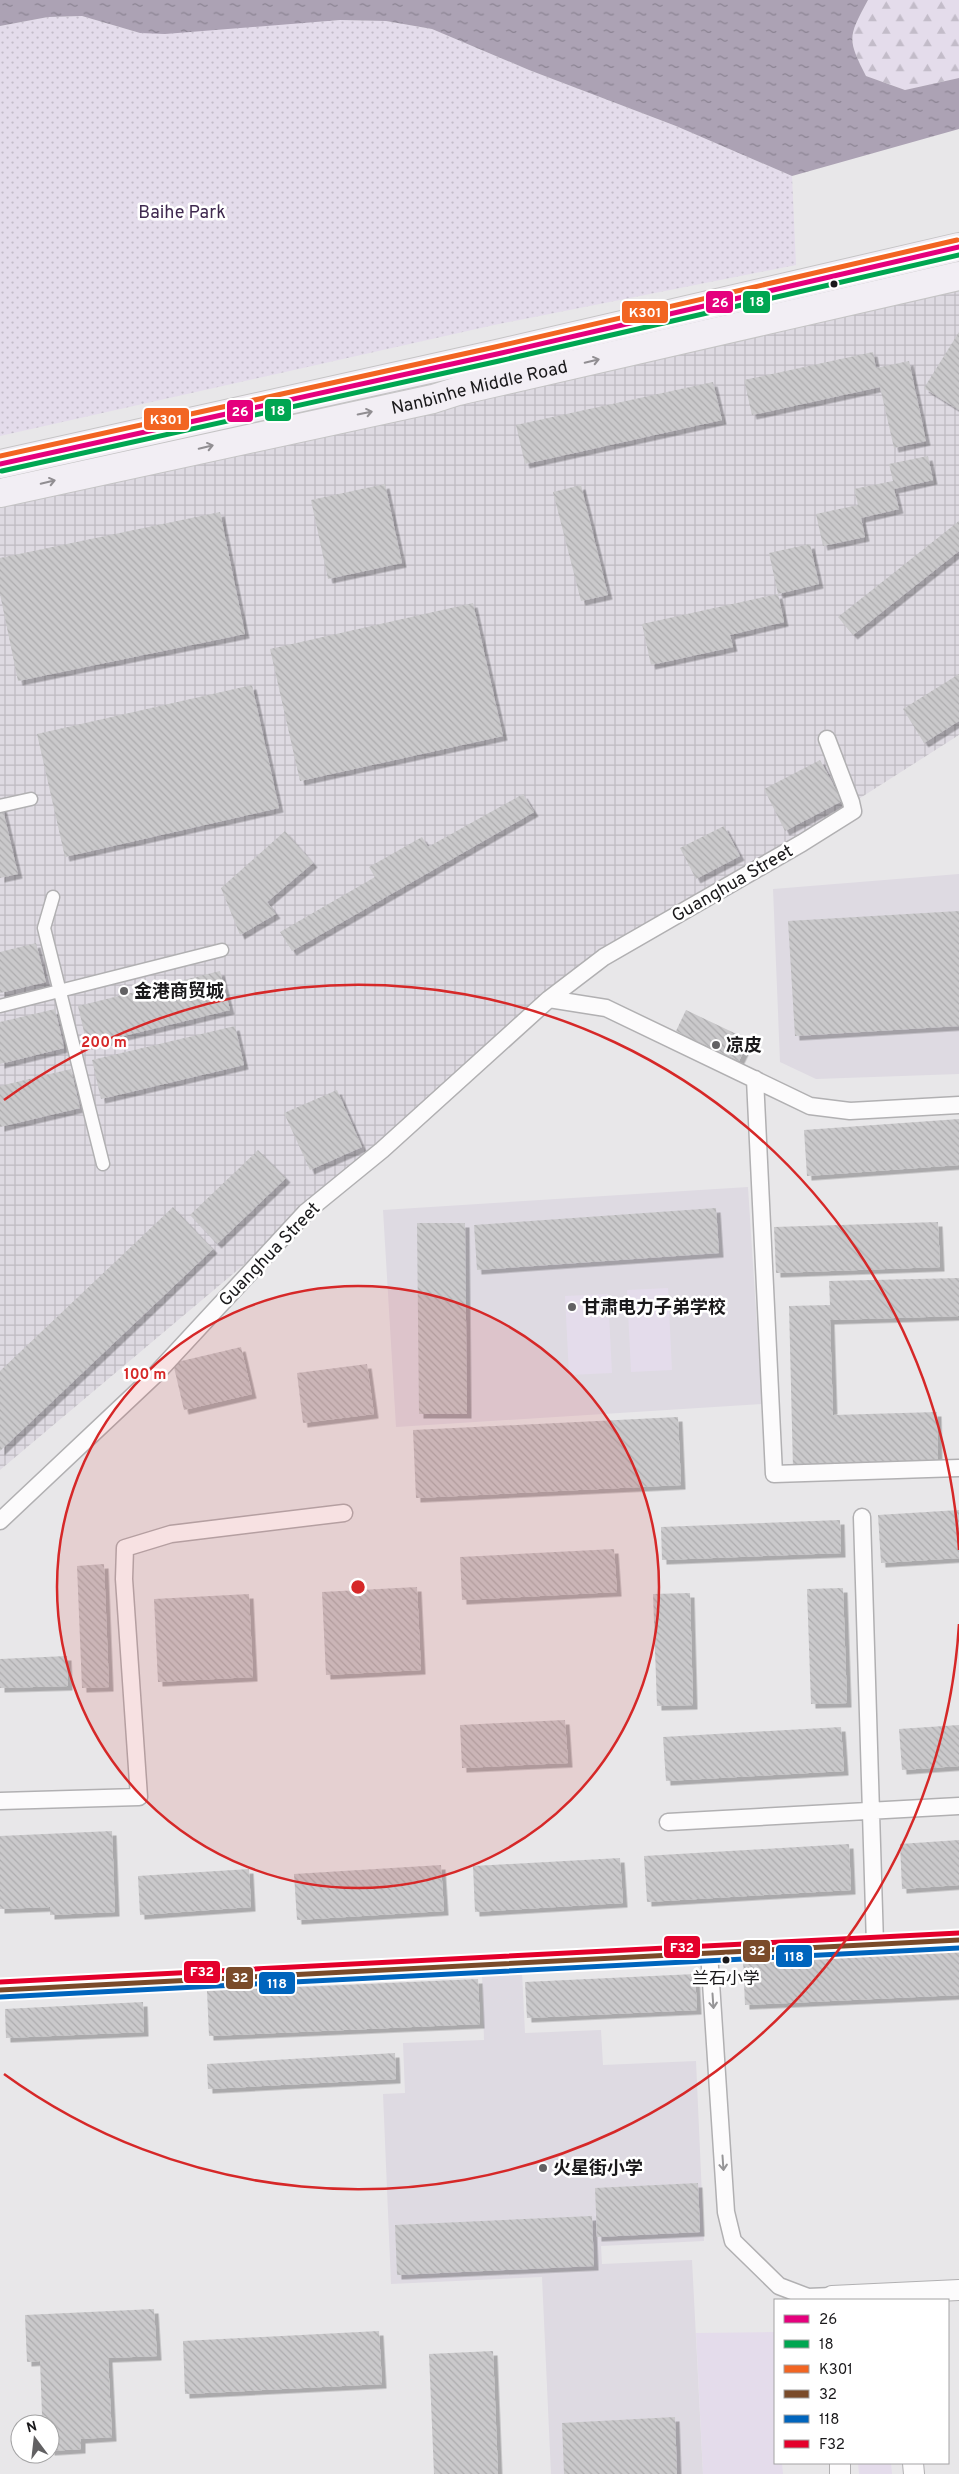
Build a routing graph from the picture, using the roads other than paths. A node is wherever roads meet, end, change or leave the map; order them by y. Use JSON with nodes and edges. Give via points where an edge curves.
{"nodes":[{"id":1,"x":959,"y":247,"type":"edge"},
{"id":2,"x":959,"y":276,"type":"edge"},
{"id":3,"x":0,"y":464,"type":"edge"},
{"id":4,"x":0,"y":493,"type":"edge"},
{"id":5,"x":827,"y":739,"type":"dead end"},
{"id":6,"x":31,"y":799,"type":"dead end"},
{"id":7,"x":0,"y":806,"type":"edge"},
{"id":8,"x":53,"y":897,"type":"dead end"},
{"id":9,"x":222,"y":950,"type":"dead end"},
{"id":10,"x":60,"y":991,"type":"junction"},
{"id":11,"x":548,"y":999,"type":"junction"},
{"id":12,"x":0,"y":1006,"type":"edge"},
{"id":13,"x":755,"y":1079,"type":"junction"},
{"id":14,"x":959,"y":1105,"type":"edge"},
{"id":15,"x":103,"y":1164,"type":"dead end"},
{"id":16,"x":959,"y":1468,"type":"edge"},
{"id":17,"x":344,"y":1512,"type":"dead end"},
{"id":18,"x":862,"y":1518,"type":"dead end"},
{"id":19,"x":0,"y":1521,"type":"edge"},
{"id":20,"x":0,"y":1801,"type":"edge"},
{"id":21,"x":959,"y":1806,"type":"edge"},
{"id":22,"x":872,"y":1811,"type":"junction"},
{"id":23,"x":668,"y":1822,"type":"dead end"},
{"id":24,"x":959,"y":1940,"type":"edge"},
{"id":25,"x":875,"y":1944,"type":"junction"},
{"id":26,"x":709,"y":1952,"type":"junction"},
{"id":27,"x":0,"y":1990,"type":"edge"},
{"id":28,"x":959,"y":2290,"type":"edge"},
{"id":29,"x":905,"y":2297,"type":"edge"},
{"id":30,"x":832,"y":2298,"type":"edge"}],
"edges":[{"from":1,"to":3,"type":"highway","name":"Nanbinhe Middle Road","via":[[498,354]]},
{"from":4,"to":2,"type":"highway","name":"Nanbinhe Middle Road","one_way":true,"via":[[433,399]]},
{"from":5,"to":11,"type":"street","name":"Guanghua Street","via":[[853,811],[604,956]]},
{"from":6,"to":7,"type":"street"},
{"from":8,"to":10,"type":"street","via":[[44,928]]},
{"from":9,"to":10,"type":"street"},
{"from":10,"to":12,"type":"street"},
{"from":10,"to":15,"type":"street"},
{"from":11,"to":13,"type":"street","via":[[606,1008]]},
{"from":11,"to":19,"type":"street","name":"Guanghua Street","via":[[382,1150],[306,1212],[156,1374]]},
{"from":13,"to":14,"type":"street","via":[[810,1106],[850,1110]]},
{"from":13,"to":16,"type":"street","via":[[774,1474]]},
{"from":17,"to":20,"type":"street","via":[[171,1534],[125,1548],[124,1579],[139,1797]]},
{"from":18,"to":22,"type":"street"},
{"from":21,"to":22,"type":"street"},
{"from":22,"to":23,"type":"street"},
{"from":22,"to":25,"type":"street"},
{"from":24,"to":25,"type":"street"},
{"from":25,"to":26,"type":"street"},
{"from":26,"to":27,"type":"street"},
{"from":26,"to":30,"type":"street","one_way":true,"via":[[726,2212],[733,2241],[779,2286],[808,2298]]},
{"from":28,"to":29,"type":"street"},
{"from":29,"to":30,"type":"street"}]}
